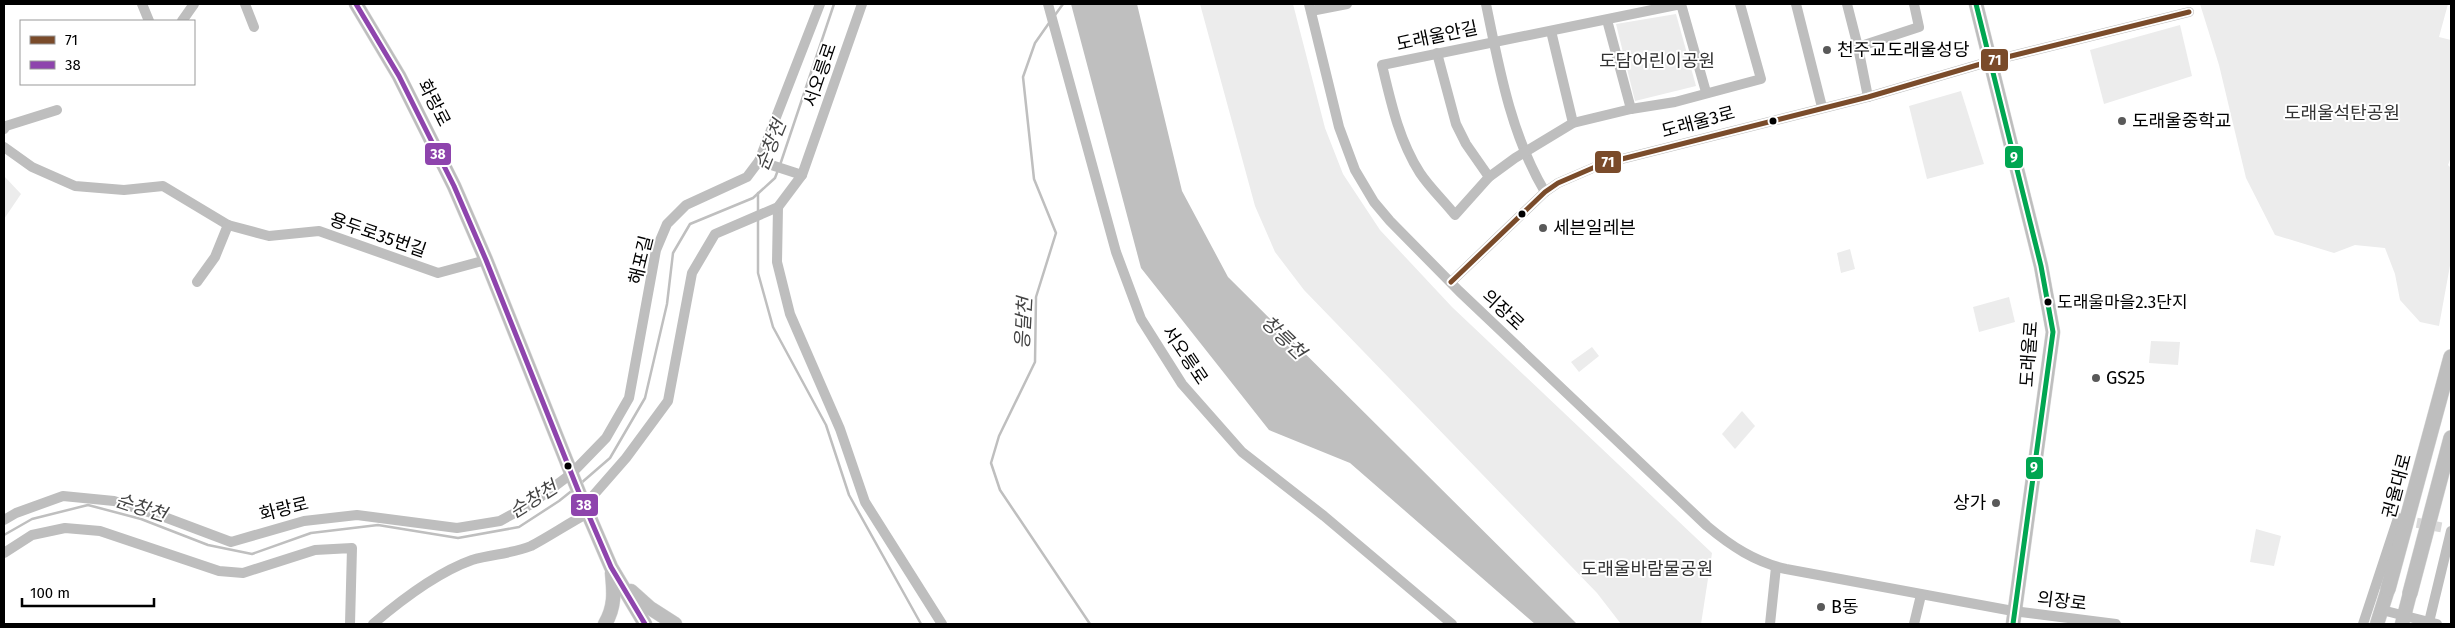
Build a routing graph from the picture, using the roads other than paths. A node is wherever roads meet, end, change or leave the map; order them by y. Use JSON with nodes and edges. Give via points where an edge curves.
{"nodes":[{"id":1,"x":142,"y":4,"type":"edge"},
{"id":2,"x":194,"y":4,"type":"edge"},
{"id":3,"x":245,"y":4,"type":"edge"},
{"id":4,"x":356,"y":4,"type":"edge"},
{"id":5,"x":820,"y":4,"type":"edge"},
{"id":6,"x":862,"y":4,"type":"edge"},
{"id":7,"x":1048,"y":4,"type":"edge"},
{"id":8,"x":1347,"y":4,"type":"edge"},
{"id":9,"x":1486,"y":4,"type":"edge"},
{"id":10,"x":1740,"y":4,"type":"edge"},
{"id":11,"x":1796,"y":4,"type":"edge"},
{"id":12,"x":1847,"y":4,"type":"edge"},
{"id":13,"x":1914,"y":4,"type":"edge"},
{"id":14,"x":1976,"y":4,"type":"edge"},
{"id":15,"x":1310,"y":7,"type":"edge"},
{"id":16,"x":2189,"y":12,"type":"dead end"},
{"id":17,"x":149,"y":20,"type":"edge"},
{"id":18,"x":183,"y":20,"type":"edge"},
{"id":19,"x":1607,"y":20,"type":"junction"},
{"id":20,"x":254,"y":27,"type":"dead end"},
{"id":21,"x":1551,"y":32,"type":"junction"},
{"id":22,"x":1494,"y":40,"type":"junction"},
{"id":23,"x":1858,"y":46,"type":"junction"},
{"id":24,"x":1437,"y":53,"type":"junction"},
{"id":25,"x":1991,"y":62,"type":"junction"},
{"id":26,"x":1706,"y":92,"type":"junction"},
{"id":27,"x":1868,"y":97,"type":"junction"},
{"id":28,"x":1822,"y":107,"type":"junction"},
{"id":29,"x":1630,"y":109,"type":"junction"},
{"id":30,"x":57,"y":110,"type":"dead end"},
{"id":31,"x":1573,"y":123,"type":"junction"},
{"id":32,"x":4,"y":130,"type":"edge"},
{"id":33,"x":4,"y":147,"type":"edge"},
{"id":34,"x":1525,"y":152,"type":"junction"},
{"id":35,"x":763,"y":162,"type":"junction"},
{"id":36,"x":797,"y":173,"type":"junction"},
{"id":37,"x":1489,"y":177,"type":"junction"},
{"id":38,"x":1545,"y":192,"type":"junction"},
{"id":39,"x":775,"y":209,"type":"junction"},
{"id":40,"x":228,"y":225,"type":"junction"},
{"id":41,"x":486,"y":260,"type":"junction"},
{"id":42,"x":197,"y":282,"type":"dead end"},
{"id":43,"x":1452,"y":282,"type":"junction"},
{"id":44,"x":2451,"y":356,"type":"edge"},
{"id":45,"x":2451,"y":438,"type":"edge"},
{"id":46,"x":579,"y":494,"type":"junction"},
{"id":47,"x":4,"y":520,"type":"edge"},
{"id":48,"x":2402,"y":520,"type":"dead end"},
{"id":49,"x":2449,"y":529,"type":"edge"},
{"id":50,"x":4,"y":553,"type":"edge"},
{"id":51,"x":1776,"y":567,"type":"junction"},
{"id":52,"x":611,"y":568,"type":"junction"},
{"id":53,"x":2388,"y":589,"type":"joint"},
{"id":54,"x":2410,"y":593,"type":"joint"},
{"id":55,"x":1921,"y":595,"type":"junction"},
{"id":56,"x":2382,"y":610,"type":"junction"},
{"id":57,"x":2013,"y":618,"type":"edge"},
{"id":58,"x":2403,"y":620,"type":"edge"},
{"id":59,"x":2433,"y":623,"type":"edge"},
{"id":60,"x":350,"y":624,"type":"edge"},
{"id":61,"x":373,"y":624,"type":"edge"},
{"id":62,"x":605,"y":624,"type":"edge"},
{"id":63,"x":645,"y":624,"type":"edge"},
{"id":64,"x":675,"y":624,"type":"edge"},
{"id":65,"x":942,"y":624,"type":"edge"},
{"id":66,"x":1452,"y":624,"type":"edge"},
{"id":67,"x":1770,"y":624,"type":"edge"},
{"id":68,"x":1914,"y":624,"type":"edge"},
{"id":69,"x":2112,"y":624,"type":"edge"},
{"id":70,"x":2363,"y":624,"type":"edge"},
{"id":71,"x":2378,"y":624,"type":"edge"}],
"edges":[{"from":1,"to":17,"type":"street"},
{"from":2,"to":18,"type":"street"},
{"from":3,"to":20,"type":"street"},
{"from":4,"to":41,"type":"main road","name":"화랑로","via":[[399,76],[454,186]]},
{"from":5,"to":35,"type":"street","name":"해포길"},
{"from":6,"to":36,"type":"street","name":"서오릉로"},
{"from":7,"to":66,"type":"street","name":"서오릉로","via":[[1116,252],[1141,318],[1182,384],[1242,452]]},
{"from":8,"to":15,"type":"street"},
{"from":9,"to":22,"type":"street","name":"도래울안길"},
{"from":10,"to":26,"type":"street","name":"도래울안길","via":[[1761,79]]},
{"from":11,"to":28,"type":"street"},
{"from":12,"to":23,"type":"street"},
{"from":13,"to":23,"type":"street","via":[[1918,27]]},
{"from":14,"to":25,"type":"main road","name":"도래울로"},
{"from":15,"to":43,"type":"street","name":"의장로","via":[[1339,128],[1355,170],[1390,221]]},
{"from":16,"to":25,"type":"street","name":"도래울3로"},
{"from":19,"to":21,"type":"street","name":"도래울안길"},
{"from":19,"to":26,"type":"street","name":"도래울안길","via":[[1681,4]]},
{"from":19,"to":29,"type":"street"},
{"from":21,"to":22,"type":"street","name":"도래울안길"},
{"from":21,"to":31,"type":"street"},
{"from":22,"to":24,"type":"street","name":"도래울안길"},
{"from":22,"to":34,"type":"street","name":"도래울안길","via":[[1505,92]]},
{"from":23,"to":27,"type":"street"},
{"from":24,"to":37,"type":"street","via":[[1456,124]]},
{"from":24,"to":37,"type":"street","name":"도래울안길","via":[[1382,65],[1402,137],[1422,175],[1455,215]]},
{"from":25,"to":27,"type":"street","name":"도래울3로"},
{"from":25,"to":57,"type":"main road","name":"도래울로","via":[[2041,266],[2053,332]]},
{"from":26,"to":29,"type":"street","name":"도래울안길","via":[[1675,102]]},
{"from":27,"to":28,"type":"street","name":"도래울3로"},
{"from":28,"to":38,"type":"street","name":"도래울3로","via":[[1602,164]]},
{"from":29,"to":31,"type":"street","name":"도래울안길"},
{"from":30,"to":32,"type":"street","via":[[6,126]]},
{"from":31,"to":34,"type":"street","name":"도래울안길"},
{"from":33,"to":40,"type":"street","name":"용두로35번길","via":[[32,167],[75,186],[124,190],[163,186]]},
{"from":34,"to":37,"type":"street","name":"도래울안길"},
{"from":34,"to":38,"type":"street","name":"도래울안길"},
{"from":35,"to":36,"type":"street"},
{"from":35,"to":46,"type":"street","name":"해포길","via":[[747,177],[686,205],[668,224],[656,250],[629,398]]},
{"from":36,"to":39,"type":"street","name":"서오릉로"},
{"from":38,"to":43,"type":"street","name":"도래울3로"},
{"from":39,"to":46,"type":"street","name":"화랑로","via":[[715,234],[692,273],[668,401],[626,458]]},
{"from":39,"to":65,"type":"street","via":[[777,262],[790,314],[840,429],[865,502]]},
{"from":40,"to":41,"type":"street","name":"용두로35번길","via":[[270,236],[319,231],[438,273]]},
{"from":40,"to":42,"type":"street","via":[[214,257]]},
{"from":41,"to":46,"type":"main road","name":"화랑로"},
{"from":43,"to":51,"type":"street","name":"의장로","via":[[1707,526],[1733,547]]},
{"from":44,"to":53,"type":"highway","name":"권율대로"},
{"from":45,"to":54,"type":"highway"},
{"from":46,"to":47,"type":"street","name":"화랑로","via":[[531,504],[500,521],[457,528],[357,516],[304,521],[231,542],[114,501],[63,496],[16,512]]},
{"from":46,"to":52,"type":"main road","name":"화랑로"},
{"from":46,"to":61,"type":"street","via":[[531,546],[472,560],[394,605]]},
{"from":48,"to":70,"type":"street","via":[[2398,518]]},
{"from":49,"to":59,"type":"street"},
{"from":50,"to":60,"type":"street","via":[[32,536],[65,528],[100,531],[218,571],[243,573],[315,550],[352,548]]},
{"from":51,"to":55,"type":"street","name":"의장로"},
{"from":51,"to":67,"type":"street"},
{"from":52,"to":62,"type":"main road","via":[[612,611]]},
{"from":52,"to":63,"type":"main road","name":"화랑로"},
{"from":52,"to":64,"type":"main road","via":[[640,600]]},
{"from":53,"to":56,"type":"main road","name":"권율대로"},
{"from":54,"to":58,"type":"main road"},
{"from":55,"to":57,"type":"street","name":"의장로"},
{"from":55,"to":68,"type":"street"},
{"from":56,"to":58,"type":"street"},
{"from":56,"to":71,"type":"main road","name":"권율대로"},
{"from":57,"to":69,"type":"street","name":"의장로"},
{"from":58,"to":59,"type":"street"}]}
